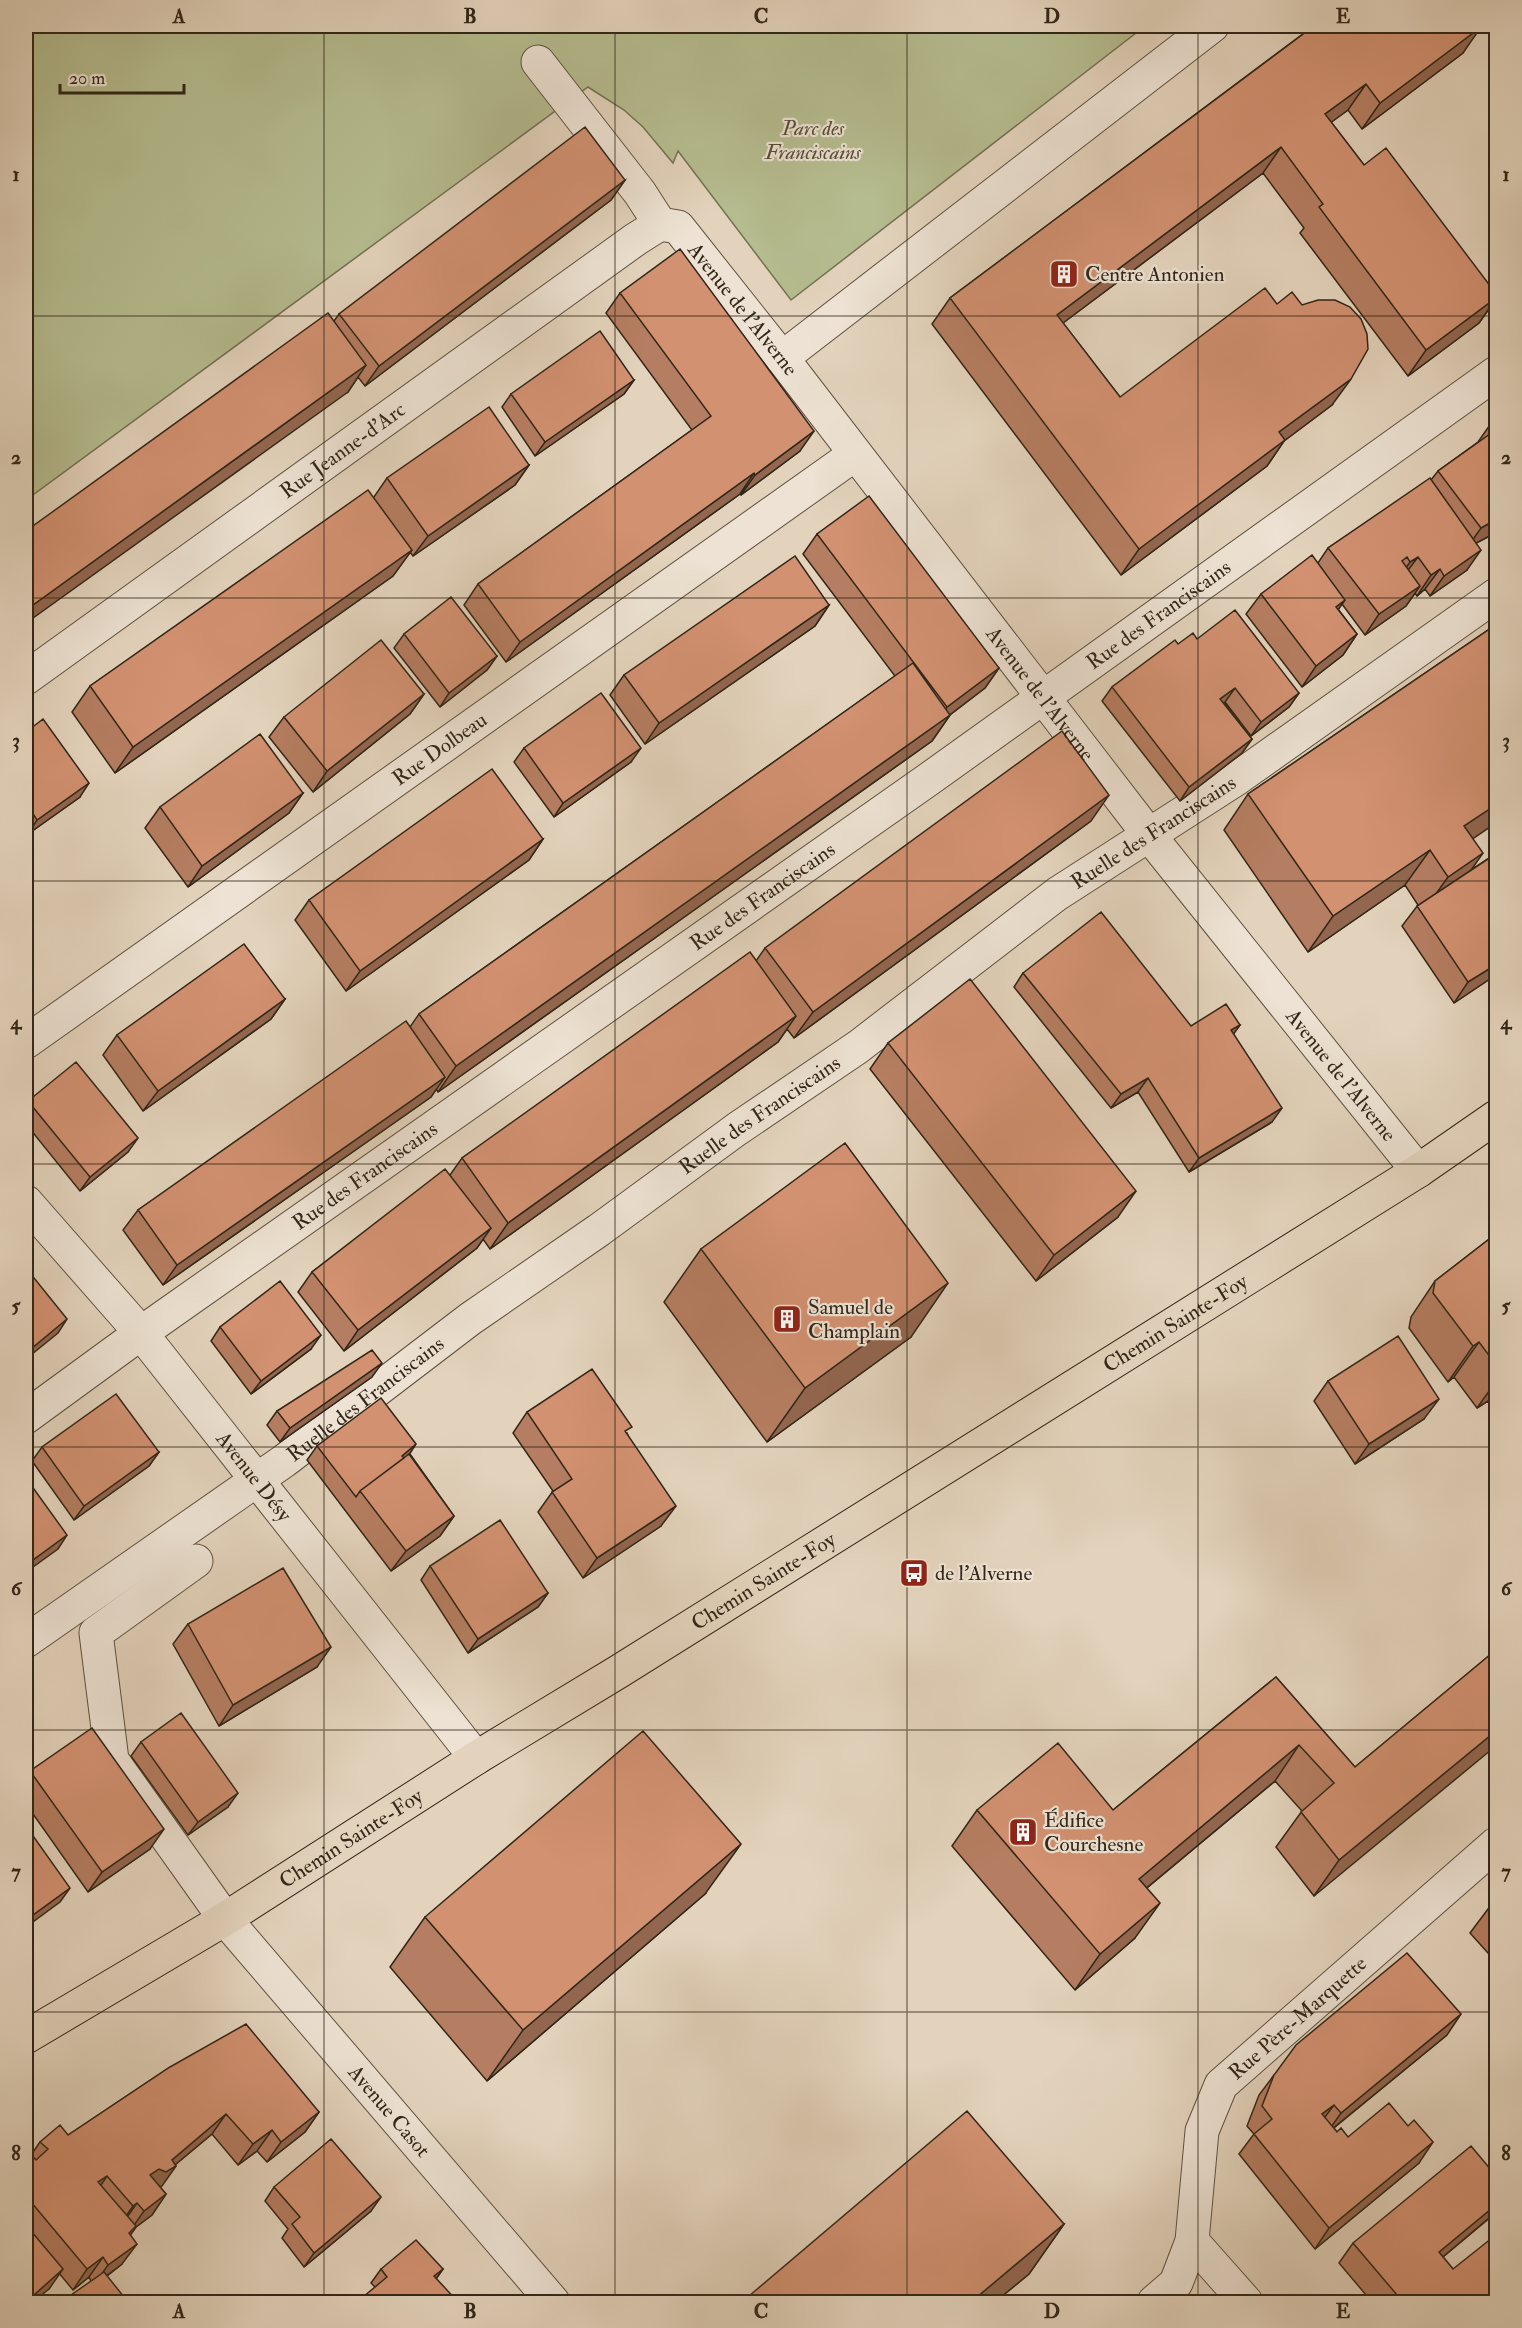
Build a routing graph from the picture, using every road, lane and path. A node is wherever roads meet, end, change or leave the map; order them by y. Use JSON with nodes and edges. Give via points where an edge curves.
{"nodes":[{"id":1,"x":1212,"y":26,"type":"edge"},
{"id":2,"x":538,"y":62,"type":"dead end"},
{"id":3,"x":660,"y":224,"type":"junction"},
{"id":4,"x":782,"y":358,"type":"junction"},
{"id":5,"x":1497,"y":373,"type":"edge"},
{"id":6,"x":855,"y":455,"type":"junction"},
{"id":7,"x":1497,"y":595,"type":"edge"},
{"id":8,"x":26,"y":678,"type":"edge"},
{"id":9,"x":1042,"y":696,"type":"junction"},
{"id":10,"x":1149,"y":835,"type":"junction"},
{"id":11,"x":26,"y":1042,"type":"edge"},
{"id":12,"x":1497,"y":1117,"type":"edge"},
{"id":13,"x":1418,"y":1171,"type":"junction"},
{"id":14,"x":26,"y":1202,"type":"edge"},
{"id":15,"x":141,"y":1333,"type":"junction"},
{"id":16,"x":26,"y":1417,"type":"edge"},
{"id":17,"x":255,"y":1480,"type":"junction"},
{"id":18,"x":196,"y":1561,"type":"dead end"},
{"id":19,"x":26,"y":1641,"type":"edge"},
{"id":20,"x":476,"y":1758,"type":"junction"},
{"id":21,"x":1497,"y":1844,"type":"edge"},
{"id":22,"x":225,"y":1919,"type":"junction"},
{"id":23,"x":26,"y":2037,"type":"edge"},
{"id":24,"x":1192,"y":2241,"type":"junction"},
{"id":25,"x":553,"y":2302,"type":"edge"},
{"id":26,"x":1154,"y":2302,"type":"edge"},
{"id":27,"x":1246,"y":2302,"type":"edge"}],
"edges":[{"from":1,"to":4,"type":"street"},
{"from":2,"to":3,"type":"street"},
{"from":3,"to":4,"type":"street","name":"Avenue de l'Alverne","via":[[678,227]]},
{"from":3,"to":8,"type":"street","name":"Rue Jeanne-d'Arc"},
{"from":4,"to":6,"type":"street","name":"Avenue de l'Alverne"},
{"from":5,"to":9,"type":"street","name":"Rue des Franciscains"},
{"from":6,"to":9,"type":"street","name":"Avenue de l'Alverne"},
{"from":6,"to":11,"type":"street","name":"Rue Dolbeau"},
{"from":7,"to":10,"type":"street","name":"Ruelle des Franciscains","via":[[1236,779]]},
{"from":9,"to":10,"type":"street","name":"Avenue de l'Alverne"},
{"from":9,"to":15,"type":"street","name":"Rue des Franciscains"},
{"from":10,"to":13,"type":"street","name":"Avenue de l'Alverne"},
{"from":10,"to":17,"type":"street","name":"Ruelle des Franciscains","via":[[1057,894],[858,1047],[470,1319]]},
{"from":12,"to":13,"type":"main road","name":"Chemin Sainte-Foy"},
{"from":13,"to":20,"type":"main road","name":"Chemin Sainte-Foy"},
{"from":14,"to":15,"type":"street","name":"Avenue Désy"},
{"from":15,"to":16,"type":"street","name":"Rue des Franciscains"},
{"from":15,"to":17,"type":"street","name":"Avenue Désy"},
{"from":17,"to":19,"type":"street","name":"Ruelle des Franciscains"},
{"from":17,"to":20,"type":"street","name":"Avenue Désy"},
{"from":18,"to":22,"type":"street","name":"Avenue Casot","via":[[96,1633],[112,1760]]},
{"from":20,"to":22,"type":"main road","name":"Chemin Sainte-Foy"},
{"from":21,"to":24,"type":"street","name":"Rue Père-Marquette","via":[[1221,2085],[1202,2131]]},
{"from":22,"to":23,"type":"main road","name":"Chemin Sainte-Foy"},
{"from":22,"to":25,"type":"street","name":"Avenue Casot"},
{"from":24,"to":26,"type":"street","name":"Rue Père-Marquette","via":[[1176,2283]]},
{"from":24,"to":27,"type":"street"}]}
